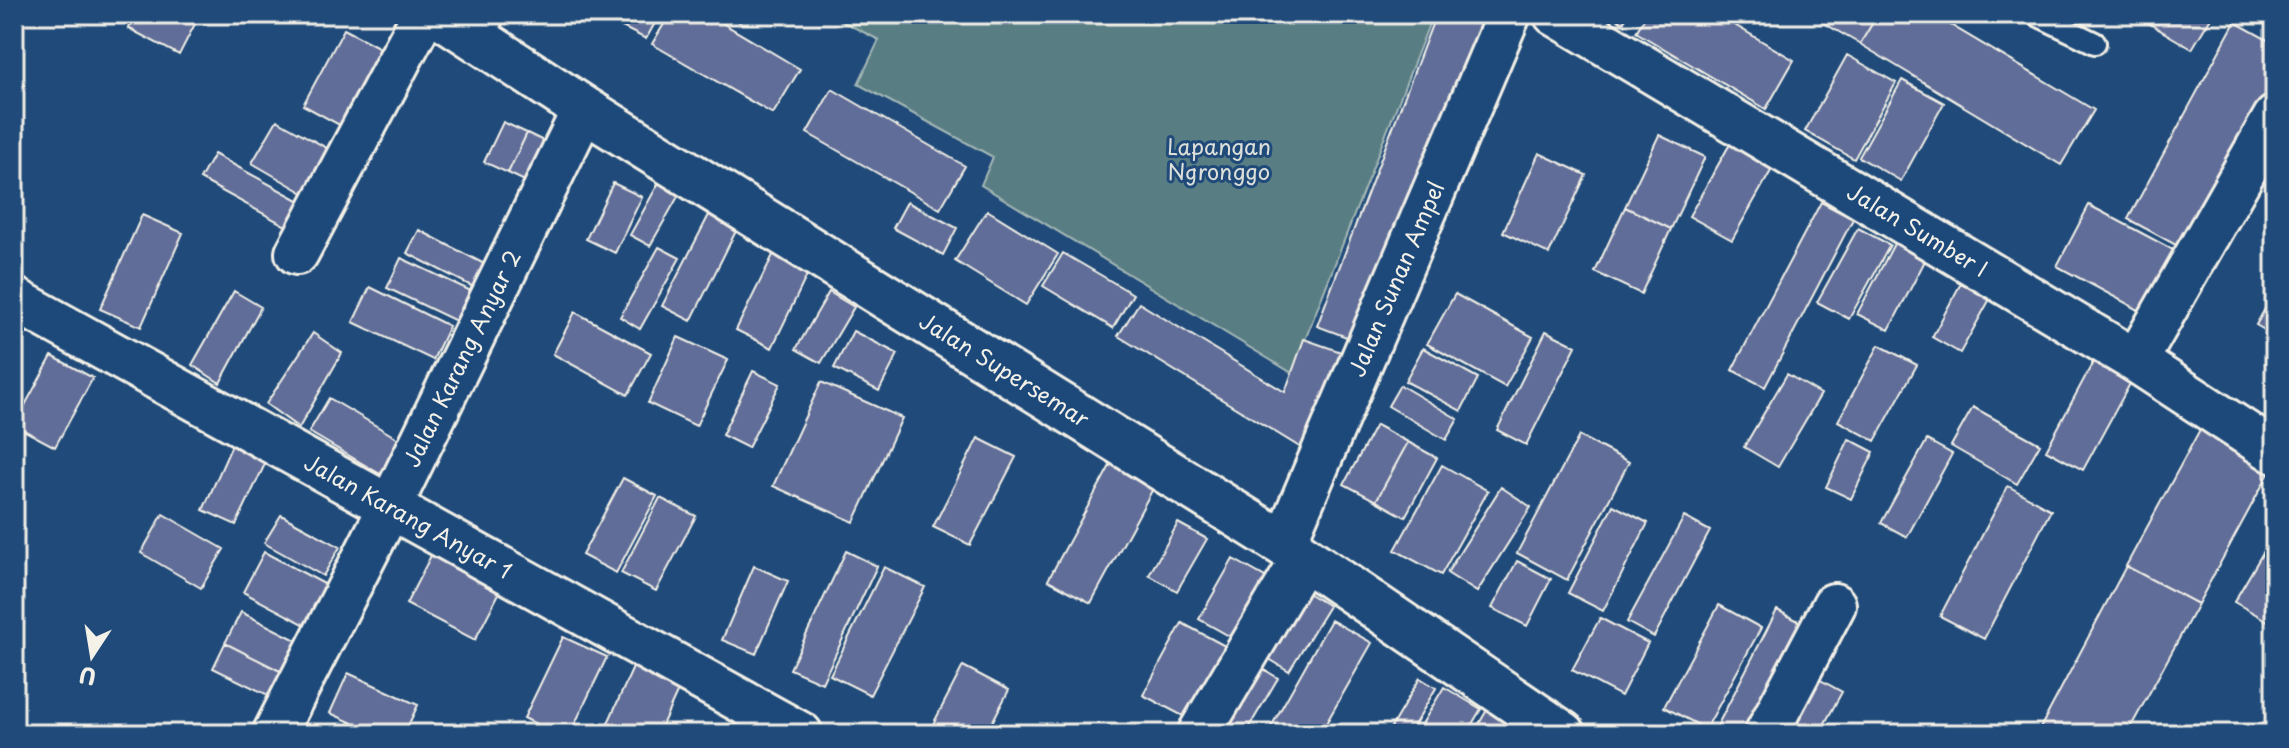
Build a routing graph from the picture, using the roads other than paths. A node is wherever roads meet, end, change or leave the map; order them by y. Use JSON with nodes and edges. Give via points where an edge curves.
{"nodes":[{"id":1,"x":424,"y":14,"type":"edge"},
{"id":2,"x":439,"y":14,"type":"edge"},
{"id":3,"x":1509,"y":14,"type":"edge"},
{"id":4,"x":1555,"y":14,"type":"edge"},
{"id":5,"x":2035,"y":14,"type":"edge"},
{"id":6,"x":488,"y":27,"type":"edge"},
{"id":7,"x":2095,"y":43,"type":"dead end"},
{"id":8,"x":584,"y":109,"type":"junction"},
{"id":9,"x":2275,"y":117,"type":"edge"},
{"id":10,"x":297,"y":253,"type":"dead end"},
{"id":11,"x":14,"y":299,"type":"edge"},
{"id":12,"x":2136,"y":361,"type":"junction"},
{"id":13,"x":2275,"y":452,"type":"edge"},
{"id":14,"x":389,"y":509,"type":"junction"},
{"id":15,"x":1294,"y":551,"type":"junction"},
{"id":16,"x":1834,"y":605,"type":"dead end"},
{"id":17,"x":1560,"y":733,"type":"edge"},
{"id":18,"x":274,"y":734,"type":"edge"},
{"id":19,"x":801,"y":734,"type":"edge"},
{"id":20,"x":1199,"y":734,"type":"edge"},
{"id":21,"x":1766,"y":734,"type":"edge"}],
"edges":[{"from":1,"to":10,"type":"street"},
{"from":2,"to":6,"type":"main road","name":"Jalan Supersemar"},
{"from":3,"to":15,"type":"street","name":"Jalan Sunan Ampel"},
{"from":4,"to":12,"type":"street","name":"Jalan Sumber I"},
{"from":5,"to":7,"type":"lane"},
{"from":6,"to":8,"type":"main road","name":"Jalan Supersemar"},
{"from":8,"to":14,"type":"street","name":"Jalan Karang Anyar 2"},
{"from":8,"to":15,"type":"main road","name":"Jalan Supersemar"},
{"from":9,"to":12,"type":"street"},
{"from":11,"to":14,"type":"street","name":"Jalan Karang Anyar 1"},
{"from":12,"to":13,"type":"street","name":"Jalan Sumber I"},
{"from":14,"to":18,"type":"street","name":"Jalan Karang Anyar 2"},
{"from":14,"to":19,"type":"street","name":"Jalan Karang Anyar 1"},
{"from":15,"to":17,"type":"main road","name":"Jalan Supersemar"},
{"from":15,"to":20,"type":"street","name":"Jalan Sunan Ampel"},
{"from":16,"to":21,"type":"street"}]}
